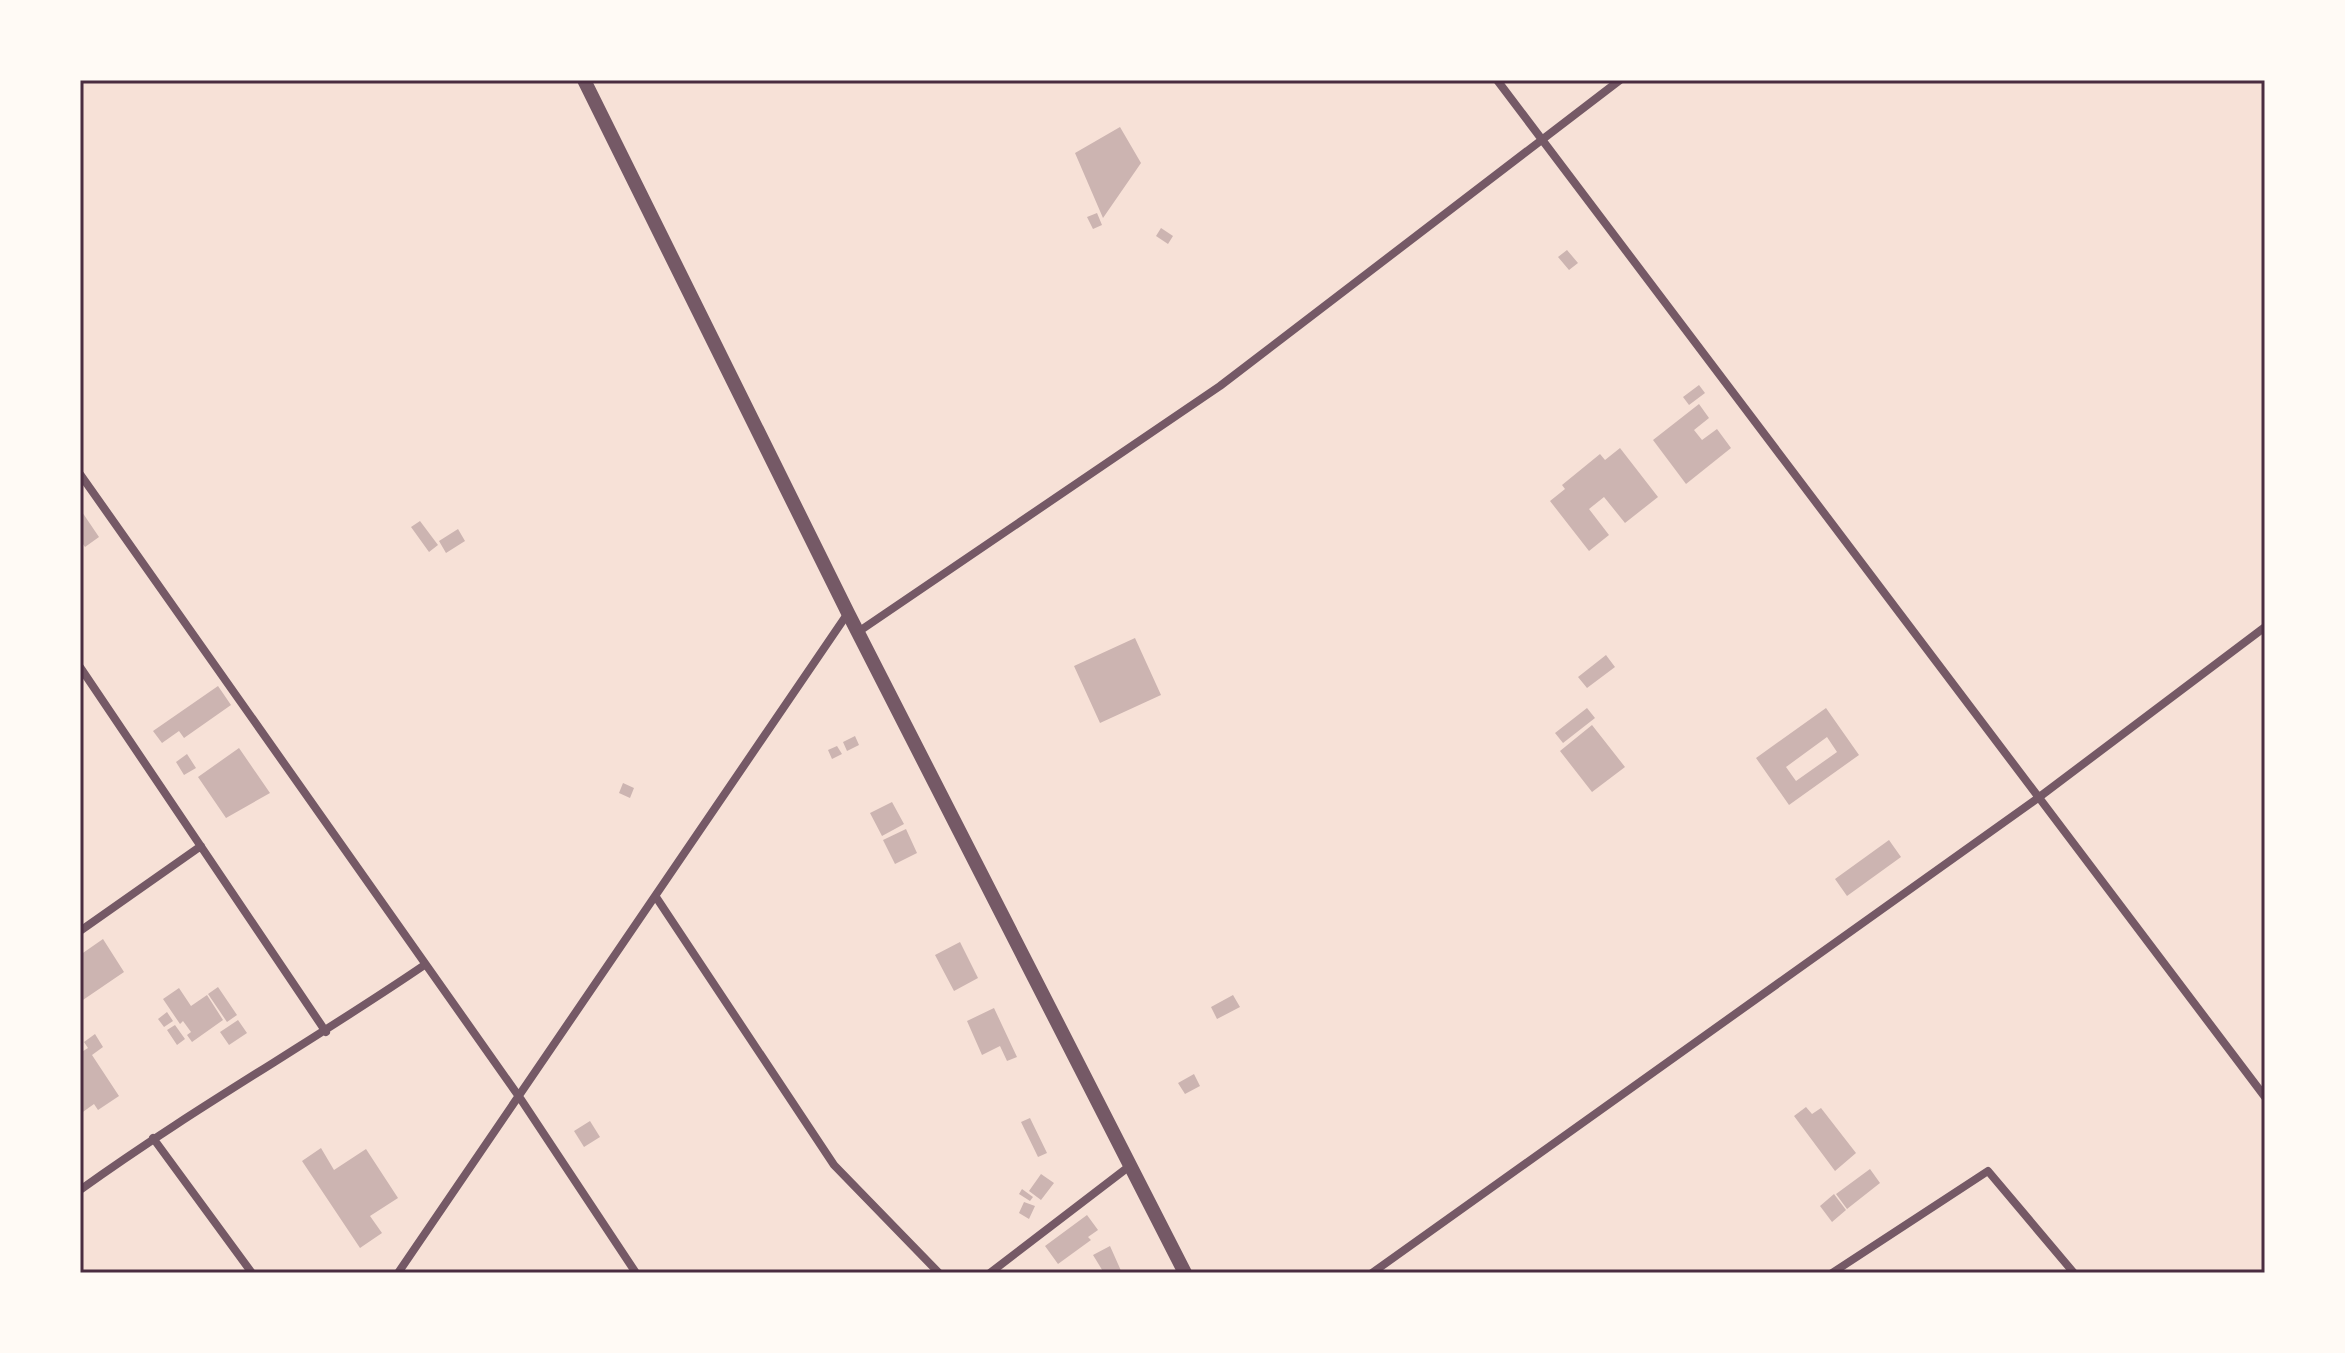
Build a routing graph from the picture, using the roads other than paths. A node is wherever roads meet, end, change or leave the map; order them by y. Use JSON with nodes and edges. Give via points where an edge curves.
{"nodes":[{"id":1,"x":584,"y":80,"type":"edge"},
{"id":2,"x":1497,"y":80,"type":"edge"},
{"id":3,"x":1620,"y":80,"type":"edge"},
{"id":4,"x":1543,"y":139,"type":"junction"},
{"id":5,"x":80,"y":474,"type":"edge"},
{"id":6,"x":848,"y":613,"type":"junction"},
{"id":7,"x":2265,"y":627,"type":"edge"},
{"id":8,"x":858,"y":632,"type":"junction"},
{"id":9,"x":80,"y":667,"type":"edge"},
{"id":10,"x":2038,"y":798,"type":"junction"},
{"id":11,"x":201,"y":846,"type":"junction"},
{"id":12,"x":656,"y":897,"type":"junction"},
{"id":13,"x":80,"y":931,"type":"edge"},
{"id":14,"x":423,"y":966,"type":"junction"},
{"id":15,"x":326,"y":1032,"type":"junction"},
{"id":16,"x":2265,"y":1097,"type":"edge"},
{"id":17,"x":520,"y":1098,"type":"junction"},
{"id":18,"x":153,"y":1138,"type":"junction"},
{"id":19,"x":1131,"y":1165,"type":"junction"},
{"id":20,"x":80,"y":1190,"type":"edge"},
{"id":21,"x":252,"y":1273,"type":"edge"},
{"id":22,"x":398,"y":1273,"type":"edge"},
{"id":23,"x":636,"y":1273,"type":"edge"},
{"id":24,"x":939,"y":1273,"type":"edge"},
{"id":25,"x":990,"y":1273,"type":"edge"},
{"id":26,"x":1185,"y":1273,"type":"edge"},
{"id":27,"x":1372,"y":1273,"type":"edge"},
{"id":28,"x":1832,"y":1273,"type":"edge"},
{"id":29,"x":2074,"y":1273,"type":"edge"}],
"edges":[{"from":1,"to":6,"type":"street"},
{"from":2,"to":4,"type":"street"},
{"from":3,"to":4,"type":"street"},
{"from":4,"to":8,"type":"street","via":[[1220,386]]},
{"from":4,"to":10,"type":"street"},
{"from":5,"to":14,"type":"street"},
{"from":6,"to":8,"type":"street"},
{"from":6,"to":12,"type":"street"},
{"from":7,"to":10,"type":"street"},
{"from":8,"to":19,"type":"street"},
{"from":9,"to":11,"type":"street"},
{"from":10,"to":16,"type":"street"},
{"from":10,"to":27,"type":"street"},
{"from":11,"to":13,"type":"street"},
{"from":11,"to":15,"type":"street"},
{"from":12,"to":17,"type":"street"},
{"from":12,"to":24,"type":"street","via":[[834,1165]]},
{"from":14,"to":15,"type":"street"},
{"from":14,"to":17,"type":"street"},
{"from":15,"to":18,"type":"street"},
{"from":17,"to":22,"type":"street"},
{"from":17,"to":23,"type":"street"},
{"from":18,"to":20,"type":"street"},
{"from":18,"to":21,"type":"street"},
{"from":19,"to":25,"type":"street"},
{"from":19,"to":26,"type":"street"},
{"from":28,"to":29,"type":"street","via":[[1988,1171]]}]}
